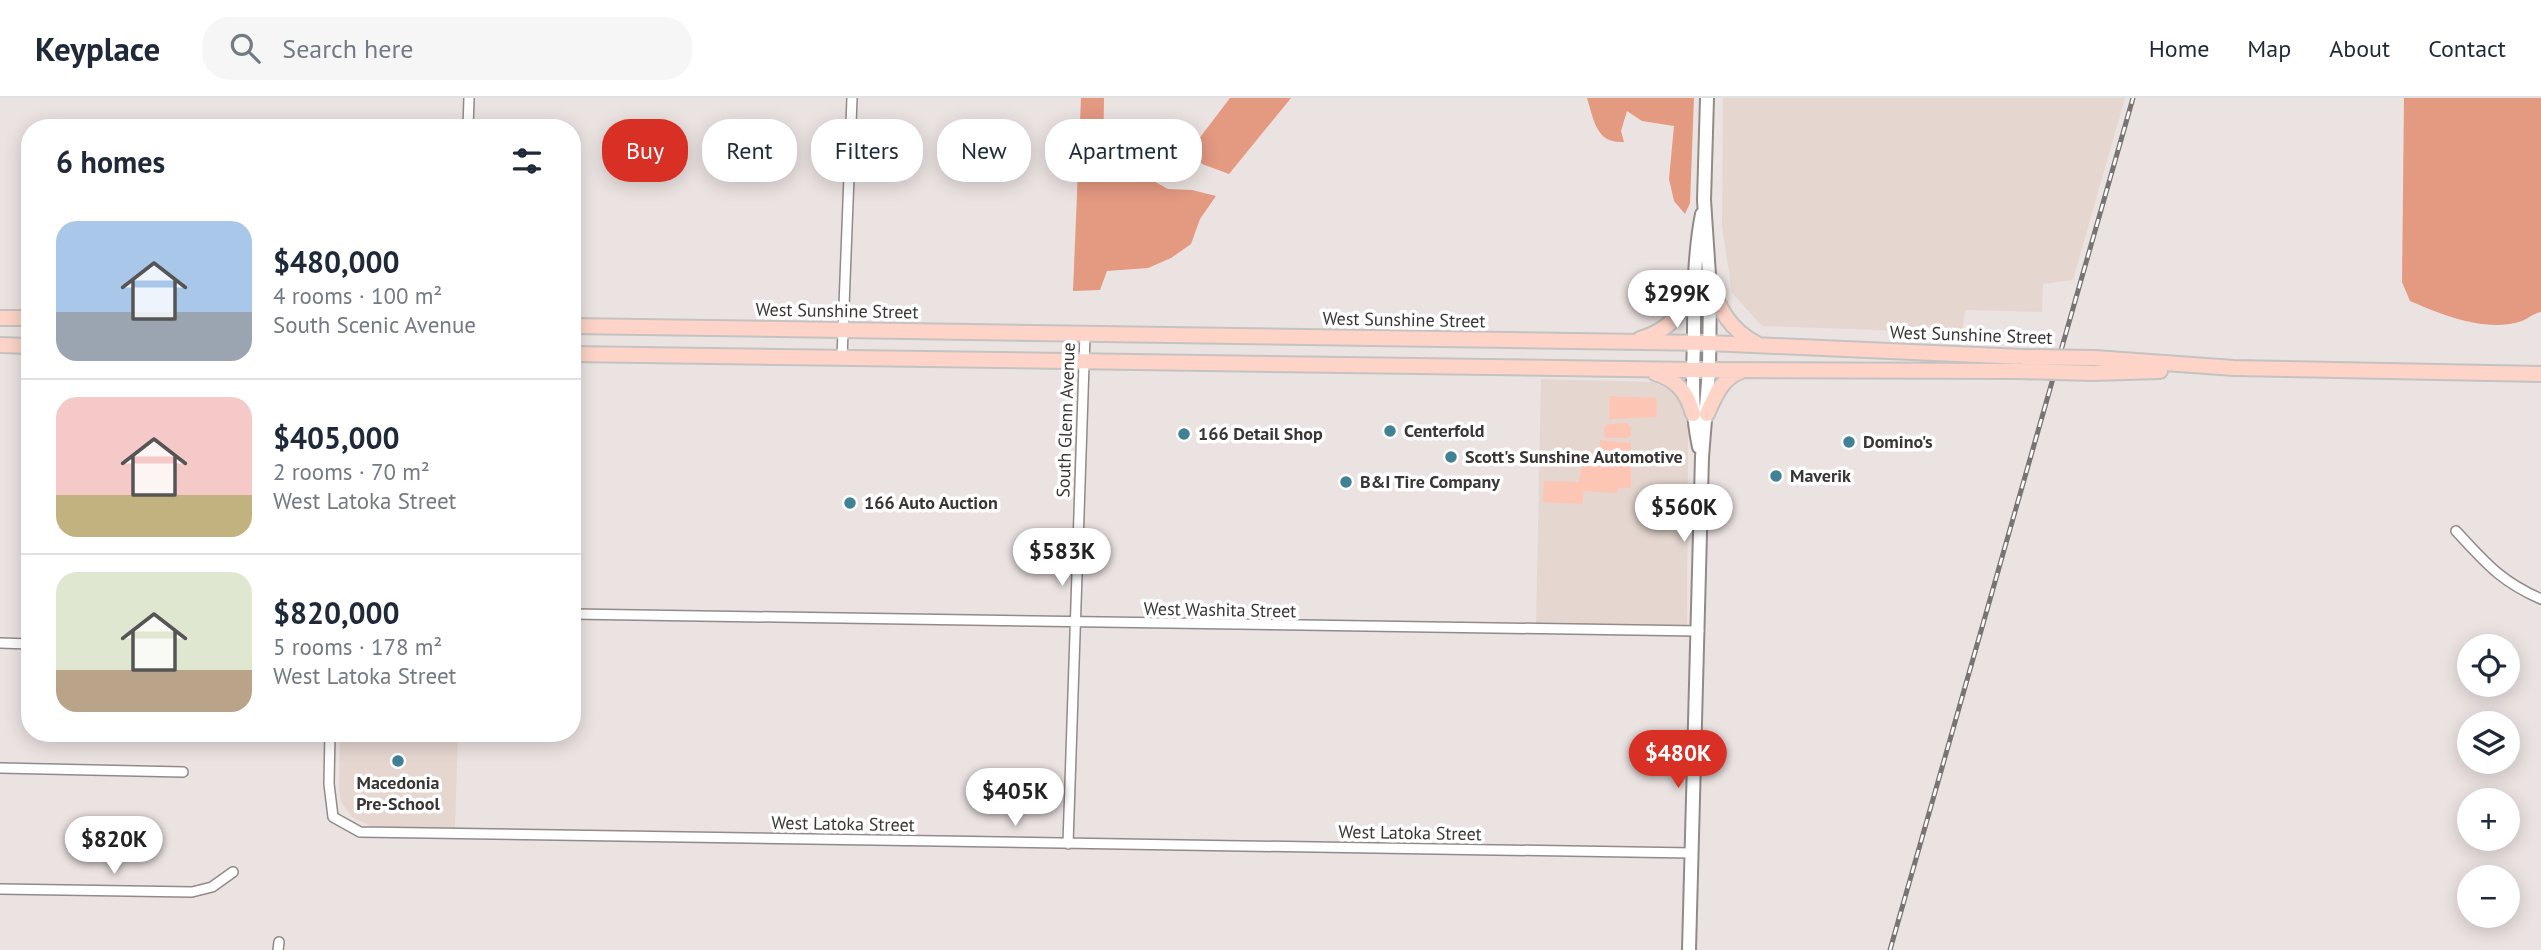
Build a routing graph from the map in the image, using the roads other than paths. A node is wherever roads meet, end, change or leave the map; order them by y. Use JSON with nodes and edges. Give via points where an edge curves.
{"nodes":[{"id":1,"x":469,"y":98,"type":"edge"},
{"id":2,"x":852,"y":98,"type":"edge"},
{"id":3,"x":1707,"y":98,"type":"edge"},
{"id":4,"x":468,"y":119,"type":"edge"},
{"id":5,"x":1704,"y":200,"type":"junction"},
{"id":6,"x":1695,"y":279,"type":"junction"},
{"id":7,"x":1710,"y":281,"type":"junction"},
{"id":8,"x":0,"y":318,"type":"edge"},
{"id":9,"x":21,"y":318,"type":"edge"},
{"id":10,"x":581,"y":326,"type":"edge"},
{"id":11,"x":843,"y":331,"type":"junction"},
{"id":12,"x":1085,"y":334,"type":"junction"},
{"id":13,"x":1626,"y":342,"type":"junction"},
{"id":14,"x":1694,"y":343,"type":"junction"},
{"id":15,"x":1709,"y":343,"type":"junction"},
{"id":16,"x":0,"y":345,"type":"edge"},
{"id":17,"x":21,"y":346,"type":"edge"},
{"id":18,"x":1761,"y":346,"type":"junction"},
{"id":19,"x":581,"y":354,"type":"edge"},
{"id":20,"x":842,"y":358,"type":"junction"},
{"id":21,"x":1084,"y":361,"type":"junction"},
{"id":22,"x":2021,"y":364,"type":"junction"},
{"id":23,"x":2234,"y":368,"type":"junction"},
{"id":24,"x":1643,"y":369,"type":"junction"},
{"id":25,"x":1693,"y":370,"type":"junction"},
{"id":26,"x":1709,"y":370,"type":"junction"},
{"id":27,"x":1749,"y":370,"type":"junction"},
{"id":28,"x":2541,"y":374,"type":"edge"},
{"id":29,"x":1700,"y":414,"type":"junction"},
{"id":30,"x":2456,"y":531,"type":"dead end"},
{"id":31,"x":2541,"y":600,"type":"edge"},
{"id":32,"x":581,"y":614,"type":"edge"},
{"id":33,"x":1076,"y":624,"type":"junction"},
{"id":34,"x":1699,"y":631,"type":"junction"},
{"id":35,"x":0,"y":643,"type":"edge"},
{"id":36,"x":21,"y":644,"type":"edge"},
{"id":37,"x":330,"y":742,"type":"edge"},
{"id":38,"x":0,"y":768,"type":"edge"},
{"id":39,"x":183,"y":772,"type":"dead end"},
{"id":40,"x":1068,"y":844,"type":"junction"},
{"id":41,"x":1692,"y":853,"type":"junction"},
{"id":42,"x":233,"y":872,"type":"dead end"},
{"id":43,"x":0,"y":889,"type":"edge"},
{"id":44,"x":1689,"y":950,"type":"edge"}],
"edges":[{"from":1,"to":4,"type":"street"},
{"from":2,"to":11,"type":"street"},
{"from":3,"to":5,"type":"main road"},
{"from":5,"to":6,"type":"main road"},
{"from":5,"to":7,"type":"main road"},
{"from":6,"to":13,"type":"main road","via":[[1686,305],[1675,319],[1654,334]]},
{"from":6,"to":14,"type":"main road"},
{"from":7,"to":15,"type":"main road"},
{"from":7,"to":18,"type":"main road","via":[[1727,319]]},
{"from":8,"to":9,"type":"main road"},
{"from":10,"to":11,"type":"main road","name":"West Sunshine Street"},
{"from":11,"to":12,"type":"main road","name":"West Sunshine Street"},
{"from":11,"to":20,"type":"street"},
{"from":12,"to":13,"type":"main road","name":"West Sunshine Street"},
{"from":12,"to":21,"type":"street","name":"South Glenn Avenue"},
{"from":13,"to":14,"type":"main road","name":"West Sunshine Street"},
{"from":14,"to":15,"type":"main road","name":"West Sunshine Street"},
{"from":14,"to":25,"type":"main road"},
{"from":15,"to":18,"type":"main road","name":"West Sunshine Street"},
{"from":15,"to":26,"type":"main road"},
{"from":16,"to":17,"type":"main road"},
{"from":18,"to":22,"type":"main road","name":"West Sunshine Street"},
{"from":19,"to":20,"type":"main road","name":"West Sunshine Street"},
{"from":20,"to":21,"type":"main road","name":"West Sunshine Street"},
{"from":21,"to":24,"type":"main road","name":"West Sunshine Street"},
{"from":21,"to":33,"type":"street","name":"South Glenn Avenue"},
{"from":22,"to":23,"type":"main road","name":"West Sunshine Street","bridge":true,"via":[[2095,358]]},
{"from":22,"to":23,"type":"main road","name":"West Sunshine Street","bridge":true,"via":[[2092,373]]},
{"from":22,"to":27,"type":"main road","name":"West Sunshine Street"},
{"from":23,"to":28,"type":"main road","name":"West Sunshine Street"},
{"from":24,"to":25,"type":"main road","name":"West Sunshine Street"},
{"from":24,"to":29,"type":"main road","via":[[1675,382]]},
{"from":25,"to":26,"type":"main road","name":"West Sunshine Street"},
{"from":25,"to":29,"type":"main road"},
{"from":26,"to":27,"type":"main road","name":"West Sunshine Street"},
{"from":26,"to":29,"type":"main road"},
{"from":27,"to":29,"type":"main road","via":[[1728,378]]},
{"from":29,"to":34,"type":"main road"},
{"from":30,"to":31,"type":"street","via":[[2493,571]]},
{"from":32,"to":33,"type":"street","name":"West Washita Street"},
{"from":33,"to":34,"type":"street","name":"West Washita Street"},
{"from":33,"to":40,"type":"street","name":"South Glenn Avenue"},
{"from":34,"to":41,"type":"main road"},
{"from":35,"to":36,"type":"street"},
{"from":37,"to":40,"type":"street","name":"West Latoka Street","via":[[333,817],[360,832]]},
{"from":38,"to":39,"type":"street"},
{"from":40,"to":41,"type":"street","name":"West Latoka Street"},
{"from":41,"to":44,"type":"main road"},
{"from":42,"to":43,"type":"street","via":[[212,887],[192,892]]}]}
